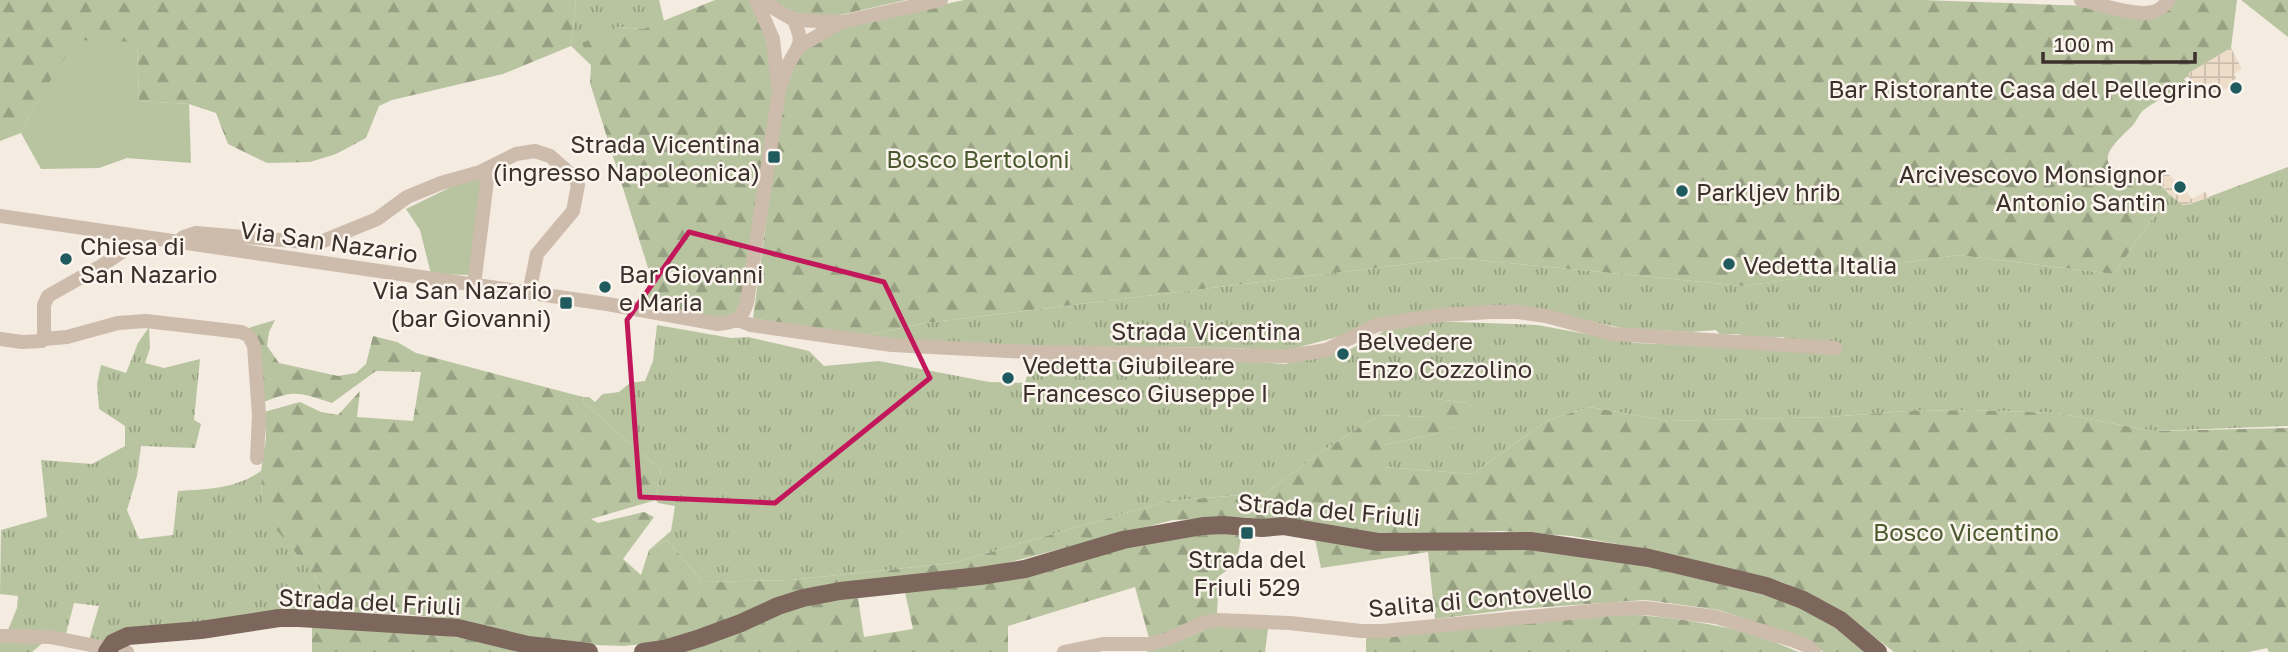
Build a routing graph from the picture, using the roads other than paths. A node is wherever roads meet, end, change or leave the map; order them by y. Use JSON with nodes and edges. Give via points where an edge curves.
{"nodes":[{"id":1,"x":756,"y":0,"type":"edge"},
{"id":2,"x":766,"y":0,"type":"edge"},
{"id":3,"x":941,"y":0,"type":"edge"},
{"id":4,"x":2081,"y":0,"type":"edge"},
{"id":5,"x":2169,"y":0,"type":"edge"},
{"id":6,"x":794,"y":20,"type":"junction"},
{"id":7,"x":842,"y":22,"type":"junction"},
{"id":8,"x":773,"y":39,"type":"junction"},
{"id":9,"x":800,"y":46,"type":"junction"},
{"id":10,"x":779,"y":91,"type":"junction"},
{"id":11,"x":480,"y":172,"type":"junction"},
{"id":12,"x":0,"y":216,"type":"edge"},
{"id":13,"x":144,"y":237,"type":"junction"},
{"id":14,"x":178,"y":242,"type":"junction"},
{"id":15,"x":474,"y":285,"type":"junction"},
{"id":16,"x":529,"y":293,"type":"junction"},
{"id":17,"x":738,"y":320,"type":"junction"},
{"id":18,"x":0,"y":339,"type":"edge"},
{"id":19,"x":44,"y":339,"type":"junction"},
{"id":20,"x":1835,"y":348,"type":"dead end"},
{"id":21,"x":257,"y":458,"type":"dead end"},
{"id":22,"x":0,"y":636,"type":"edge"},
{"id":23,"x":108,"y":650,"type":"edge"},
{"id":24,"x":127,"y":652,"type":"edge"},
{"id":25,"x":589,"y":652,"type":"edge"},
{"id":26,"x":643,"y":652,"type":"edge"},
{"id":27,"x":1064,"y":652,"type":"edge"},
{"id":28,"x":1814,"y":652,"type":"edge"},
{"id":29,"x":1878,"y":652,"type":"edge"}],
"edges":[{"from":1,"to":8,"type":"street"},
{"from":2,"to":6,"type":"street"},
{"from":3,"to":7,"type":"street"},
{"from":4,"to":5,"type":"street","via":[[2151,13]]},
{"from":6,"to":7,"type":"street"},
{"from":6,"to":8,"type":"street"},
{"from":6,"to":9,"type":"street"},
{"from":7,"to":9,"type":"street"},
{"from":8,"to":9,"type":"street"},
{"from":8,"to":10,"type":"street"},
{"from":9,"to":10,"type":"street"},
{"from":10,"to":17,"type":"street","via":[[747,303]]},
{"from":11,"to":14,"type":"street","name":"Via San Nazario","via":[[407,197],[377,219],[318,243],[196,233]]},
{"from":11,"to":15,"type":"street","via":[[487,181]]},
{"from":11,"to":16,"type":"street","name":"Via San Nazario","via":[[516,154],[535,151],[556,160],[578,185],[573,211],[537,254]]},
{"from":12,"to":13,"type":"street","name":"Via San Nazario"},
{"from":13,"to":14,"type":"street","name":"Via San Nazario"},
{"from":13,"to":19,"type":"street","via":[[48,296]]},
{"from":14,"to":15,"type":"street","name":"Via San Nazario"},
{"from":15,"to":16,"type":"street","name":"Via San Nazario"},
{"from":16,"to":17,"type":"street","name":"Via San Nazario","via":[[718,324]]},
{"from":17,"to":20,"type":"street","name":"Strada Vicentina","via":[[892,345],[1290,356],[1326,350],[1377,325],[1504,312],[1546,316],[1614,334]]},
{"from":18,"to":19,"type":"street"},
{"from":19,"to":21,"type":"street","via":[[146,321],[245,334],[254,346]]},
{"from":22,"to":23,"type":"street","via":[[50,637]]},
{"from":23,"to":24,"type":"street"},
{"from":23,"to":25,"type":"main road","name":"Strada del Friuli","via":[[128,636],[299,618],[458,628],[528,645]]},
{"from":26,"to":29,"type":"main road","name":"Strada del Friuli","via":[[700,638],[803,598],[1025,569],[1123,540],[1223,525],[1284,526],[1379,542],[1530,541],[1649,558],[1766,586],[1803,600],[1840,620]]},
{"from":27,"to":28,"type":"street","name":"Salita di Contovello","via":[[1103,644],[1149,644],[1217,620],[1383,631],[1635,608],[1716,617],[1792,640]]}]}
